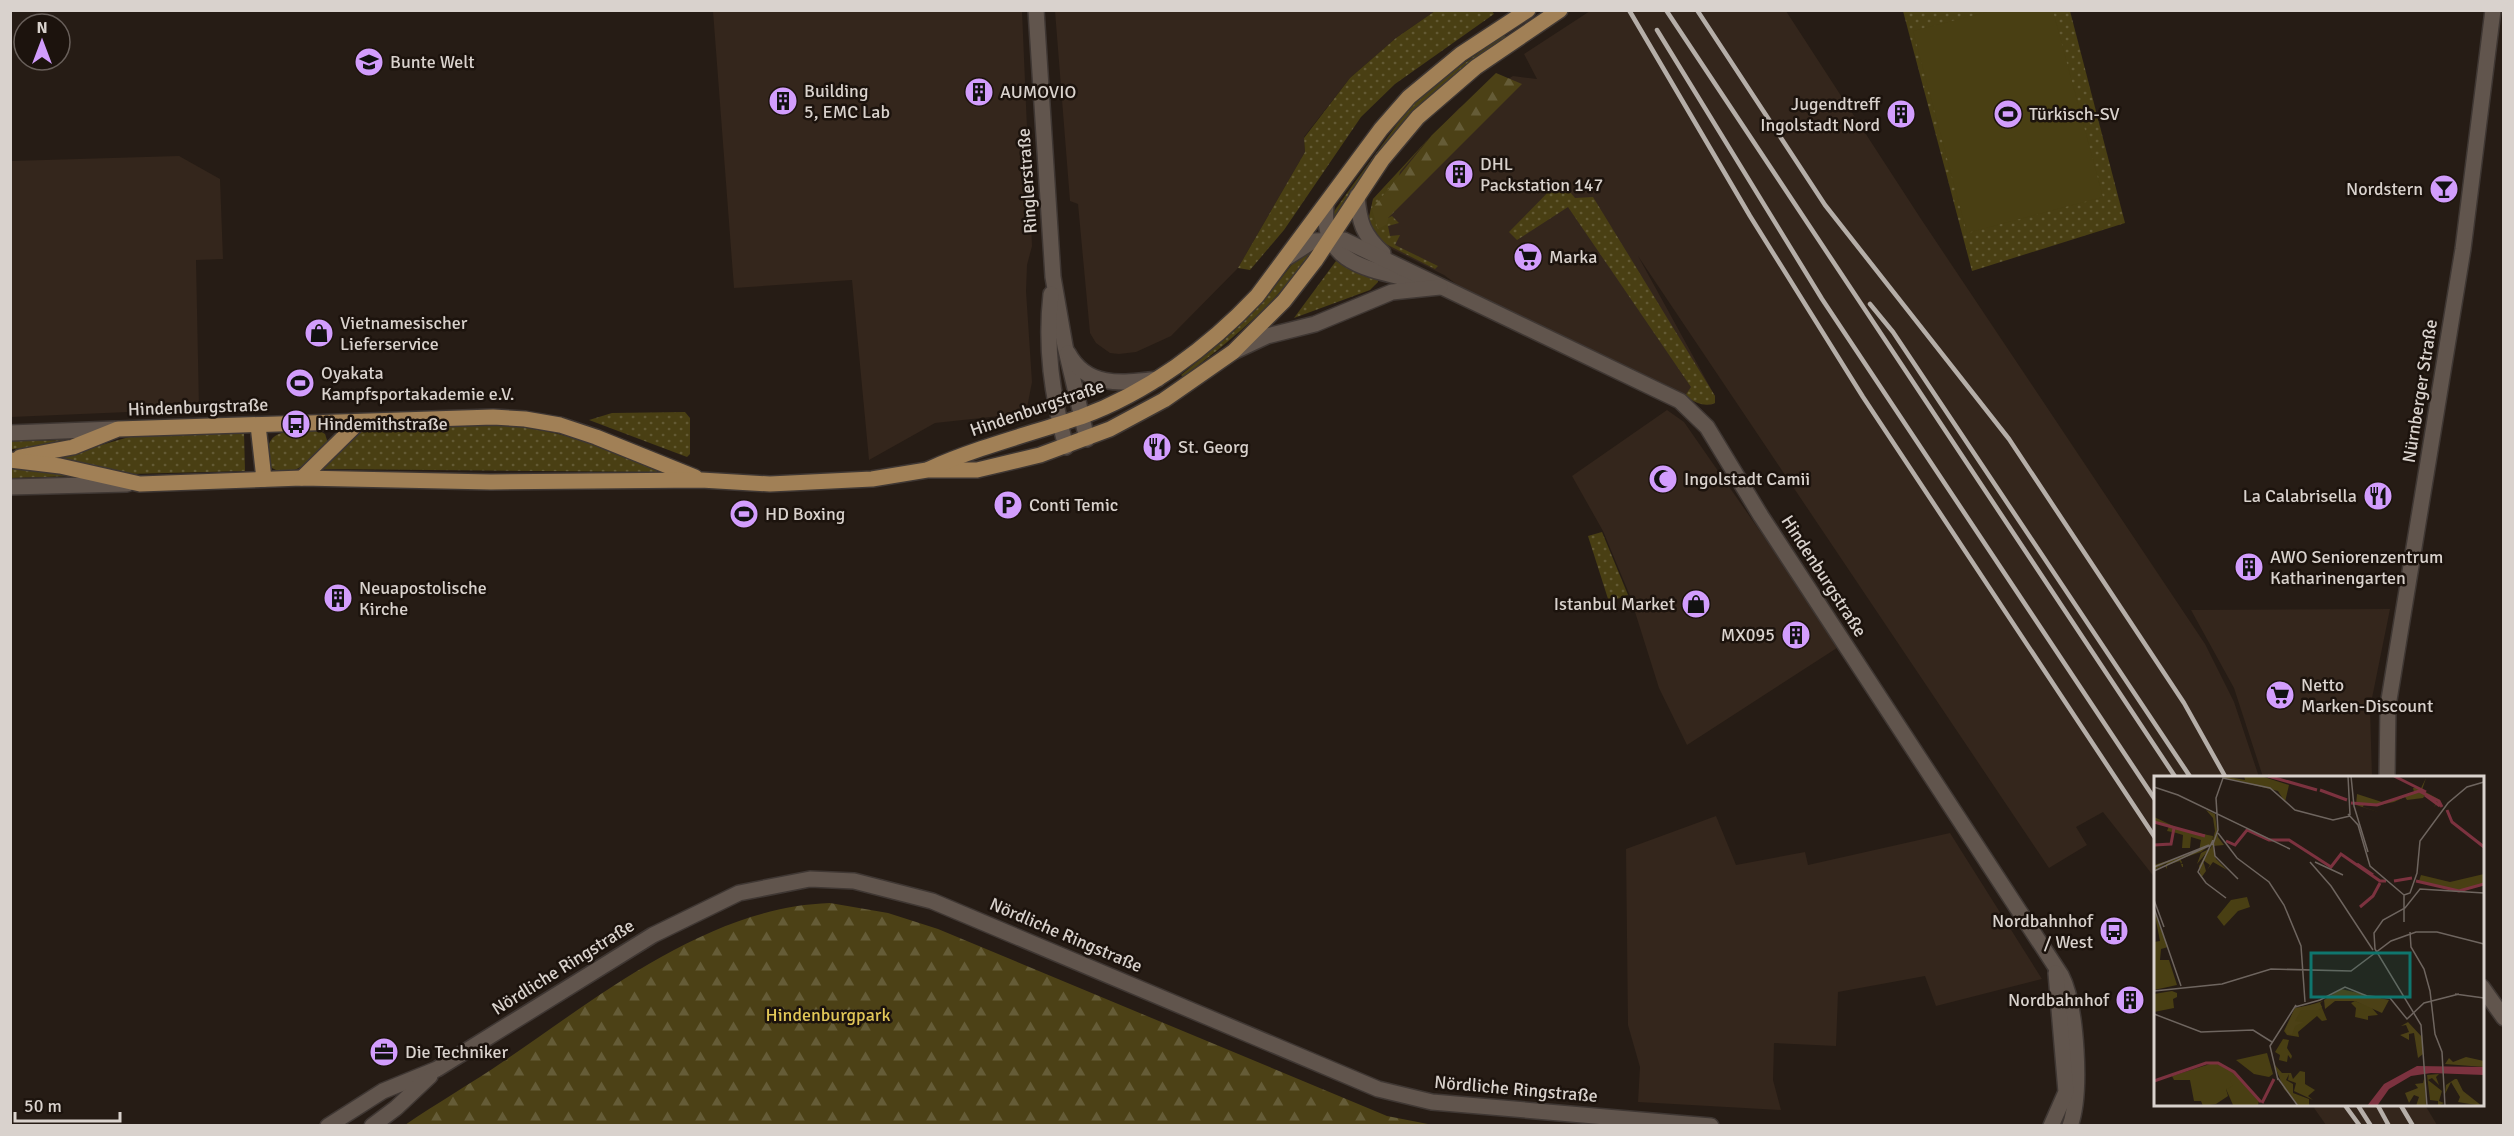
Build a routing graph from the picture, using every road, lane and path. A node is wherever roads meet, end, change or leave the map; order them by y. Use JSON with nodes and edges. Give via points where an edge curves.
{"nodes":[{"id":1,"x":1036,"y":10,"type":"edge"},
{"id":2,"x":1528,"y":10,"type":"edge"},
{"id":3,"x":1560,"y":10,"type":"edge"},
{"id":4,"x":2493,"y":10,"type":"edge"},
{"id":5,"x":1357,"y":196,"type":"junction"},
{"id":6,"x":1326,"y":204,"type":"junction"},
{"id":7,"x":1329,"y":239,"type":"junction"},
{"id":8,"x":1288,"y":257,"type":"junction"},
{"id":9,"x":1392,"y":261,"type":"junction"},
{"id":10,"x":1053,"y":277,"type":"junction"},
{"id":11,"x":1440,"y":287,"type":"junction"},
{"id":12,"x":1065,"y":346,"type":"junction"},
{"id":13,"x":1233,"y":352,"type":"junction"},
{"id":14,"x":1158,"y":379,"type":"junction"},
{"id":15,"x":1082,"y":416,"type":"junction"},
{"id":16,"x":359,"y":422,"type":"junction"},
{"id":17,"x":1059,"y":423,"type":"junction"},
{"id":18,"x":258,"y":425,"type":"junction"},
{"id":19,"x":118,"y":429,"type":"junction"},
{"id":20,"x":10,"y":433,"type":"edge"},
{"id":21,"x":1087,"y":439,"type":"junction"},
{"id":22,"x":1066,"y":447,"type":"junction"},
{"id":23,"x":10,"y":459,"type":"edge"},
{"id":24,"x":927,"y":471,"type":"junction"},
{"id":25,"x":302,"y":478,"type":"junction"},
{"id":26,"x":264,"y":479,"type":"junction"},
{"id":27,"x":700,"y":480,"type":"junction"},
{"id":28,"x":140,"y":484,"type":"junction"},
{"id":29,"x":10,"y":487,"type":"edge"},
{"id":30,"x":2387,"y":776,"type":"edge"},
{"id":31,"x":2055,"y":968,"type":"junction"},
{"id":32,"x":2484,"y":990,"type":"edge"},
{"id":33,"x":2504,"y":1018,"type":"edge"},
{"id":34,"x":437,"y":1069,"type":"junction"},
{"id":35,"x":328,"y":1125,"type":"edge"},
{"id":36,"x":372,"y":1125,"type":"edge"},
{"id":37,"x":1711,"y":1125,"type":"edge"},
{"id":38,"x":2051,"y":1125,"type":"edge"},
{"id":39,"x":2070,"y":1125,"type":"edge"}],
"edges":[{"from":1,"to":10,"type":"street","name":"Ringlerstraße"},
{"from":2,"to":6,"type":"main road","name":"Hindenburgstraße","via":[[1476,44],[1409,97]]},
{"from":3,"to":5,"type":"main road","name":"Hindenburgstraße","via":[[1487,59],[1418,117]]},
{"from":4,"to":30,"type":"street","name":"Nürnberger Straße","via":[[2463,249],[2388,706]]},
{"from":5,"to":7,"type":"main road","name":"Hindenburgstraße"},
{"from":5,"to":9,"type":"street","via":[[1364,233]]},
{"from":6,"to":7,"type":"street"},
{"from":6,"to":8,"type":"main road","name":"Hindenburgstraße"},
{"from":7,"to":8,"type":"street","name":"Hindenburgstraße","via":[[1313,241]]},
{"from":7,"to":9,"type":"street","name":"Hindenburgstraße","via":[[1344,240]]},
{"from":7,"to":11,"type":"street","name":"Hindenburgstraße","via":[[1336,252],[1347,259]]},
{"from":7,"to":13,"type":"main road","name":"Hindenburgstraße","via":[[1284,302]]},
{"from":8,"to":14,"type":"main road","name":"Hindenburgstraße","via":[[1235,319]]},
{"from":9,"to":11,"type":"street","name":"Hindenburgstraße"},
{"from":10,"to":12,"type":"street","name":"Ringlerstraße"},
{"from":10,"to":17,"type":"street","name":"Ringlerstraße","via":[[1048,351]]},
{"from":11,"to":13,"type":"street","name":"Hindenburgstraße","via":[[1392,292]]},
{"from":11,"to":31,"type":"street","name":"Hindenburgstraße","via":[[1680,401],[1696,413]]},
{"from":12,"to":14,"type":"street","via":[[1079,368],[1106,382]]},
{"from":12,"to":15,"type":"street","name":"Ringlerstraße"},
{"from":13,"to":21,"type":"main road","name":"Hindenburgstraße","via":[[1164,400]]},
{"from":14,"to":15,"type":"main road","name":"Hindenburgstraße"},
{"from":15,"to":17,"type":"main road","name":"Hindenburgstraße"},
{"from":15,"to":21,"type":"street","name":"Ringlerstraße"},
{"from":16,"to":18,"type":"main road","name":"Hindenburgstraße"},
{"from":16,"to":25,"type":"main road"},
{"from":16,"to":27,"type":"main road","name":"Hindenburgstraße","via":[[493,417],[560,425]]},
{"from":17,"to":22,"type":"street","name":"Ringlerstraße"},
{"from":17,"to":24,"type":"main road","name":"Hindenburgstraße"},
{"from":18,"to":19,"type":"main road","name":"Hindenburgstraße"},
{"from":18,"to":26,"type":"main road"},
{"from":19,"to":20,"type":"street","name":"Hindenburgstraße"},
{"from":19,"to":23,"type":"main road","name":"Hindenburgstraße","via":[[73,447]]},
{"from":21,"to":22,"type":"main road","name":"Hindenburgstraße"},
{"from":22,"to":24,"type":"main road","name":"Hindenburgstraße","via":[[1004,465]]},
{"from":23,"to":28,"type":"main road","name":"Hindenburgstraße"},
{"from":24,"to":27,"type":"main road","name":"Hindenburgstraße","via":[[815,483]]},
{"from":25,"to":26,"type":"main road","name":"Hindenburgstraße"},
{"from":25,"to":27,"type":"main road","name":"Hindenburgstraße","via":[[491,482]]},
{"from":26,"to":28,"type":"main road","name":"Hindenburgstraße"},
{"from":28,"to":29,"type":"street","name":"Hindenburgstraße"},
{"from":31,"to":38,"type":"street","name":"Hindenburgstraße","via":[[2067,1092]]},
{"from":31,"to":39,"type":"street","name":"Hindenburgstraße","via":[[2068,991],[2073,1028],[2078,1093]]},
{"from":32,"to":33,"type":"street"},
{"from":34,"to":35,"type":"street","name":"Nördliche Ringstraße","via":[[383,1091]]},
{"from":34,"to":36,"type":"street","name":"Nördliche Ringstraße"},
{"from":34,"to":37,"type":"street","name":"Nördliche Ringstraße","via":[[653,935],[717,902],[794,880],[854,881],[932,901],[985,921],[1378,1089],[1443,1104]]}]}
